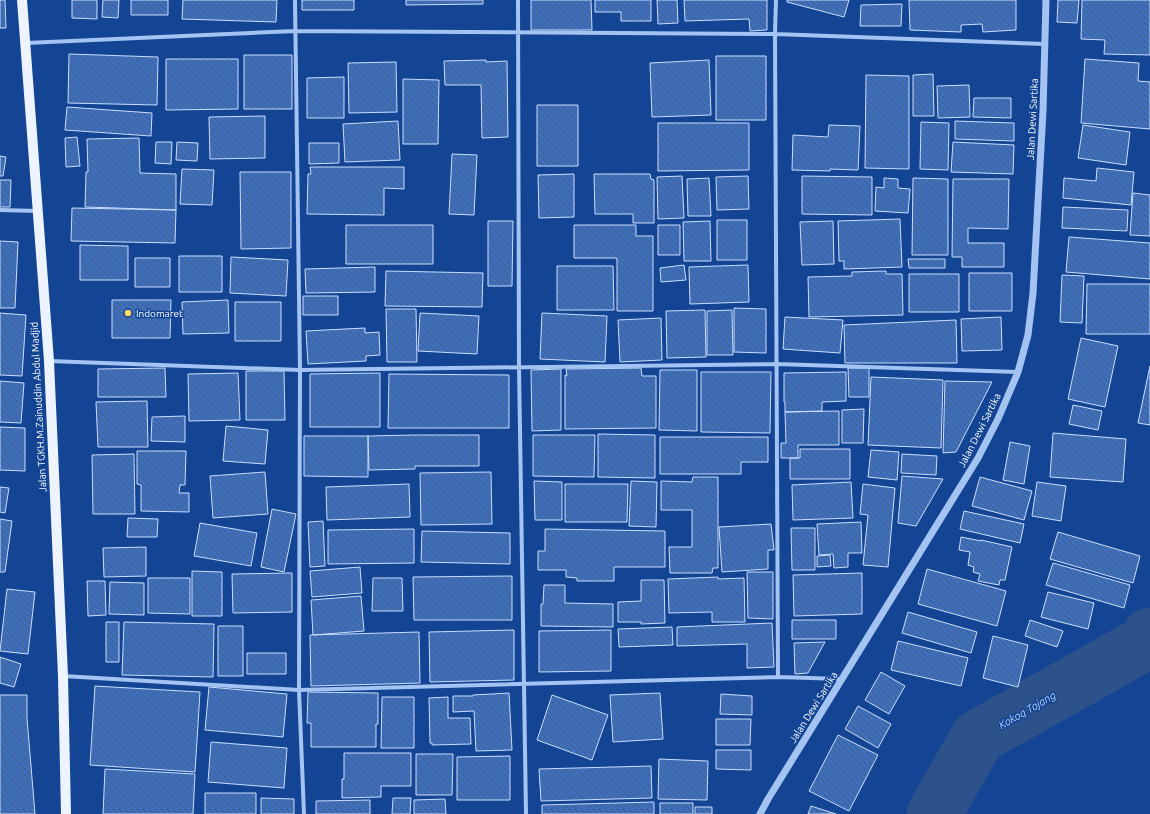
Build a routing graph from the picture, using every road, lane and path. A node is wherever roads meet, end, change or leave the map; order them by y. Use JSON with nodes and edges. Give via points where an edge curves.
{"nodes":[{"id":1,"x":22,"y":0,"type":"edge"},
{"id":2,"x":295,"y":0,"type":"edge"},
{"id":3,"x":518,"y":0,"type":"edge"},
{"id":4,"x":776,"y":0,"type":"edge"},
{"id":5,"x":1046,"y":0,"type":"edge"},
{"id":6,"x":295,"y":31,"type":"junction"},
{"id":7,"x":518,"y":33,"type":"junction"},
{"id":8,"x":775,"y":34,"type":"junction"},
{"id":9,"x":26,"y":43,"type":"junction"},
{"id":10,"x":1045,"y":44,"type":"junction"},
{"id":11,"x":0,"y":210,"type":"edge"},
{"id":12,"x":38,"y":210,"type":"junction"},
{"id":13,"x":49,"y":361,"type":"junction"},
{"id":14,"x":777,"y":364,"type":"junction"},
{"id":15,"x":519,"y":367,"type":"junction"},
{"id":16,"x":300,"y":370,"type":"junction"},
{"id":17,"x":1018,"y":372,"type":"junction"},
{"id":18,"x":63,"y":676,"type":"junction"},
{"id":19,"x":778,"y":677,"type":"junction"},
{"id":20,"x":842,"y":679,"type":"junction"},
{"id":21,"x":525,"y":684,"type":"junction"},
{"id":22,"x":299,"y":690,"type":"junction"},
{"id":23,"x":66,"y":814,"type":"edge"},
{"id":24,"x":304,"y":814,"type":"edge"},
{"id":25,"x":526,"y":814,"type":"edge"},
{"id":26,"x":760,"y":814,"type":"edge"}],
"edges":[{"from":1,"to":9,"type":"main road","name":"Jalan TGKH.M.Zainuddin Abdul Madjid"},
{"from":2,"to":6,"type":"street"},
{"from":3,"to":7,"type":"street"},
{"from":4,"to":8,"type":"street"},
{"from":5,"to":10,"type":"street","name":"Jalan Dewi Sartika"},
{"from":6,"to":7,"type":"street"},
{"from":6,"to":9,"type":"street"},
{"from":6,"to":16,"type":"street"},
{"from":7,"to":8,"type":"street"},
{"from":7,"to":15,"type":"street"},
{"from":8,"to":10,"type":"street"},
{"from":8,"to":14,"type":"street"},
{"from":9,"to":12,"type":"main road","name":"Jalan TGKH.M.Zainuddin Abdul Madjid"},
{"from":10,"to":17,"type":"street","name":"Jalan Dewi Sartika","via":[[1033,293],[1028,335]]},
{"from":11,"to":12,"type":"street"},
{"from":12,"to":13,"type":"main road","name":"Jalan TGKH.M.Zainuddin Abdul Madjid"},
{"from":13,"to":16,"type":"street"},
{"from":13,"to":18,"type":"main road","name":"Jalan TGKH.M.Zainuddin Abdul Madjid"},
{"from":14,"to":15,"type":"street"},
{"from":14,"to":17,"type":"street"},
{"from":14,"to":19,"type":"street"},
{"from":15,"to":16,"type":"street"},
{"from":15,"to":21,"type":"street"},
{"from":16,"to":22,"type":"street"},
{"from":17,"to":20,"type":"street","name":"Jalan Dewi Sartika","via":[[978,458]]},
{"from":18,"to":22,"type":"street"},
{"from":18,"to":23,"type":"main road","name":"Jalan TGKH.M.Zainuddin Abdul Madjid"},
{"from":19,"to":20,"type":"street"},
{"from":19,"to":21,"type":"street"},
{"from":20,"to":26,"type":"street","name":"Jalan Dewi Sartika"},
{"from":21,"to":22,"type":"street"},
{"from":21,"to":25,"type":"street"},
{"from":22,"to":24,"type":"street"}]}
